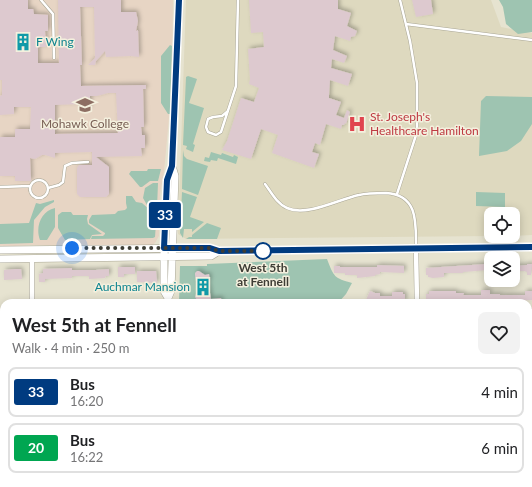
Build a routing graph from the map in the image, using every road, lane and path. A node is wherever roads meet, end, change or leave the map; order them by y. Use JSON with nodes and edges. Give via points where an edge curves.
{"nodes":[{"id":1,"x":41,"y":0,"type":"edge"},
{"id":2,"x":179,"y":0,"type":"edge"},
{"id":3,"x":238,"y":0,"type":"edge"},
{"id":4,"x":400,"y":0,"type":"edge"},
{"id":5,"x":406,"y":24,"type":"junction"},
{"id":6,"x":532,"y":40,"type":"edge"},
{"id":7,"x":54,"y":58,"type":"dead end"},
{"id":8,"x":228,"y":111,"type":"junction"},
{"id":9,"x":88,"y":162,"type":"dead end"},
{"id":10,"x":172,"y":166,"type":"junction"},
{"id":11,"x":265,"y":184,"type":"dead end"},
{"id":12,"x":30,"y":186,"type":"junction"},
{"id":13,"x":0,"y":187,"type":"edge"},
{"id":14,"x":48,"y":188,"type":"junction"},
{"id":15,"x":397,"y":194,"type":"junction"},
{"id":16,"x":532,"y":247,"type":"edge"},
{"id":17,"x":164,"y":248,"type":"junction"},
{"id":18,"x":173,"y":248,"type":"junction"},
{"id":19,"x":416,"y":249,"type":"junction"},
{"id":20,"x":0,"y":250,"type":"edge"},
{"id":21,"x":219,"y":251,"type":"junction"},
{"id":22,"x":164,"y":257,"type":"junction"},
{"id":23,"x":172,"y":257,"type":"junction"},
{"id":24,"x":32,"y":258,"type":"junction"},
{"id":25,"x":0,"y":259,"type":"edge"},
{"id":26,"x":32,"y":299,"type":"edge"},
{"id":27,"x":168,"y":299,"type":"edge"},
{"id":28,"x":168,"y":299,"type":"edge"},
{"id":29,"x":417,"y":299,"type":"edge"}],
"edges":[{"from":1,"to":7,"type":"lane","via":[[53,14]]},
{"from":2,"to":10,"type":"main road"},
{"from":3,"to":8,"type":"lane","via":[[236,86]]},
{"from":4,"to":5,"type":"lane"},
{"from":5,"to":6,"type":"lane"},
{"from":5,"to":15,"type":"lane","via":[[417,83],[417,132]]},
{"from":8,"to":8,"type":"lane","via":[[221,132],[216,135],[210,134],[206,127],[208,119],[222,116]]},
{"from":9,"to":14,"type":"lane","via":[[68,164],[65,166],[63,182]]},
{"from":10,"to":17,"type":"main road","via":[[167,180]]},
{"from":10,"to":18,"type":"main road","via":[[175,176]]},
{"from":11,"to":15,"type":"lane","via":[[280,203],[295,211],[323,206],[360,194]]},
{"from":12,"to":13,"type":"lane"},
{"from":12,"to":14,"type":"lane","via":[[34,181],[40,180],[46,183]]},
{"from":12,"to":14,"type":"lane","via":[[32,196],[38,199],[46,195]]},
{"from":15,"to":19,"type":"lane","via":[[408,201],[413,211]]},
{"from":16,"to":19,"type":"main road"},
{"from":17,"to":18,"type":"main road"},
{"from":17,"to":20,"type":"main road"},
{"from":17,"to":22,"type":"main road"},
{"from":18,"to":21,"type":"main road","via":[[210,248]]},
{"from":18,"to":23,"type":"main road"},
{"from":19,"to":21,"type":"main road"},
{"from":19,"to":29,"type":"street"},
{"from":21,"to":23,"type":"main road","via":[[211,256]]},
{"from":22,"to":23,"type":"main road"},
{"from":22,"to":24,"type":"main road"},
{"from":22,"to":28,"type":"main road","via":[[164,291]]},
{"from":23,"to":27,"type":"main road"},
{"from":24,"to":25,"type":"main road"},
{"from":24,"to":26,"type":"street"}]}
